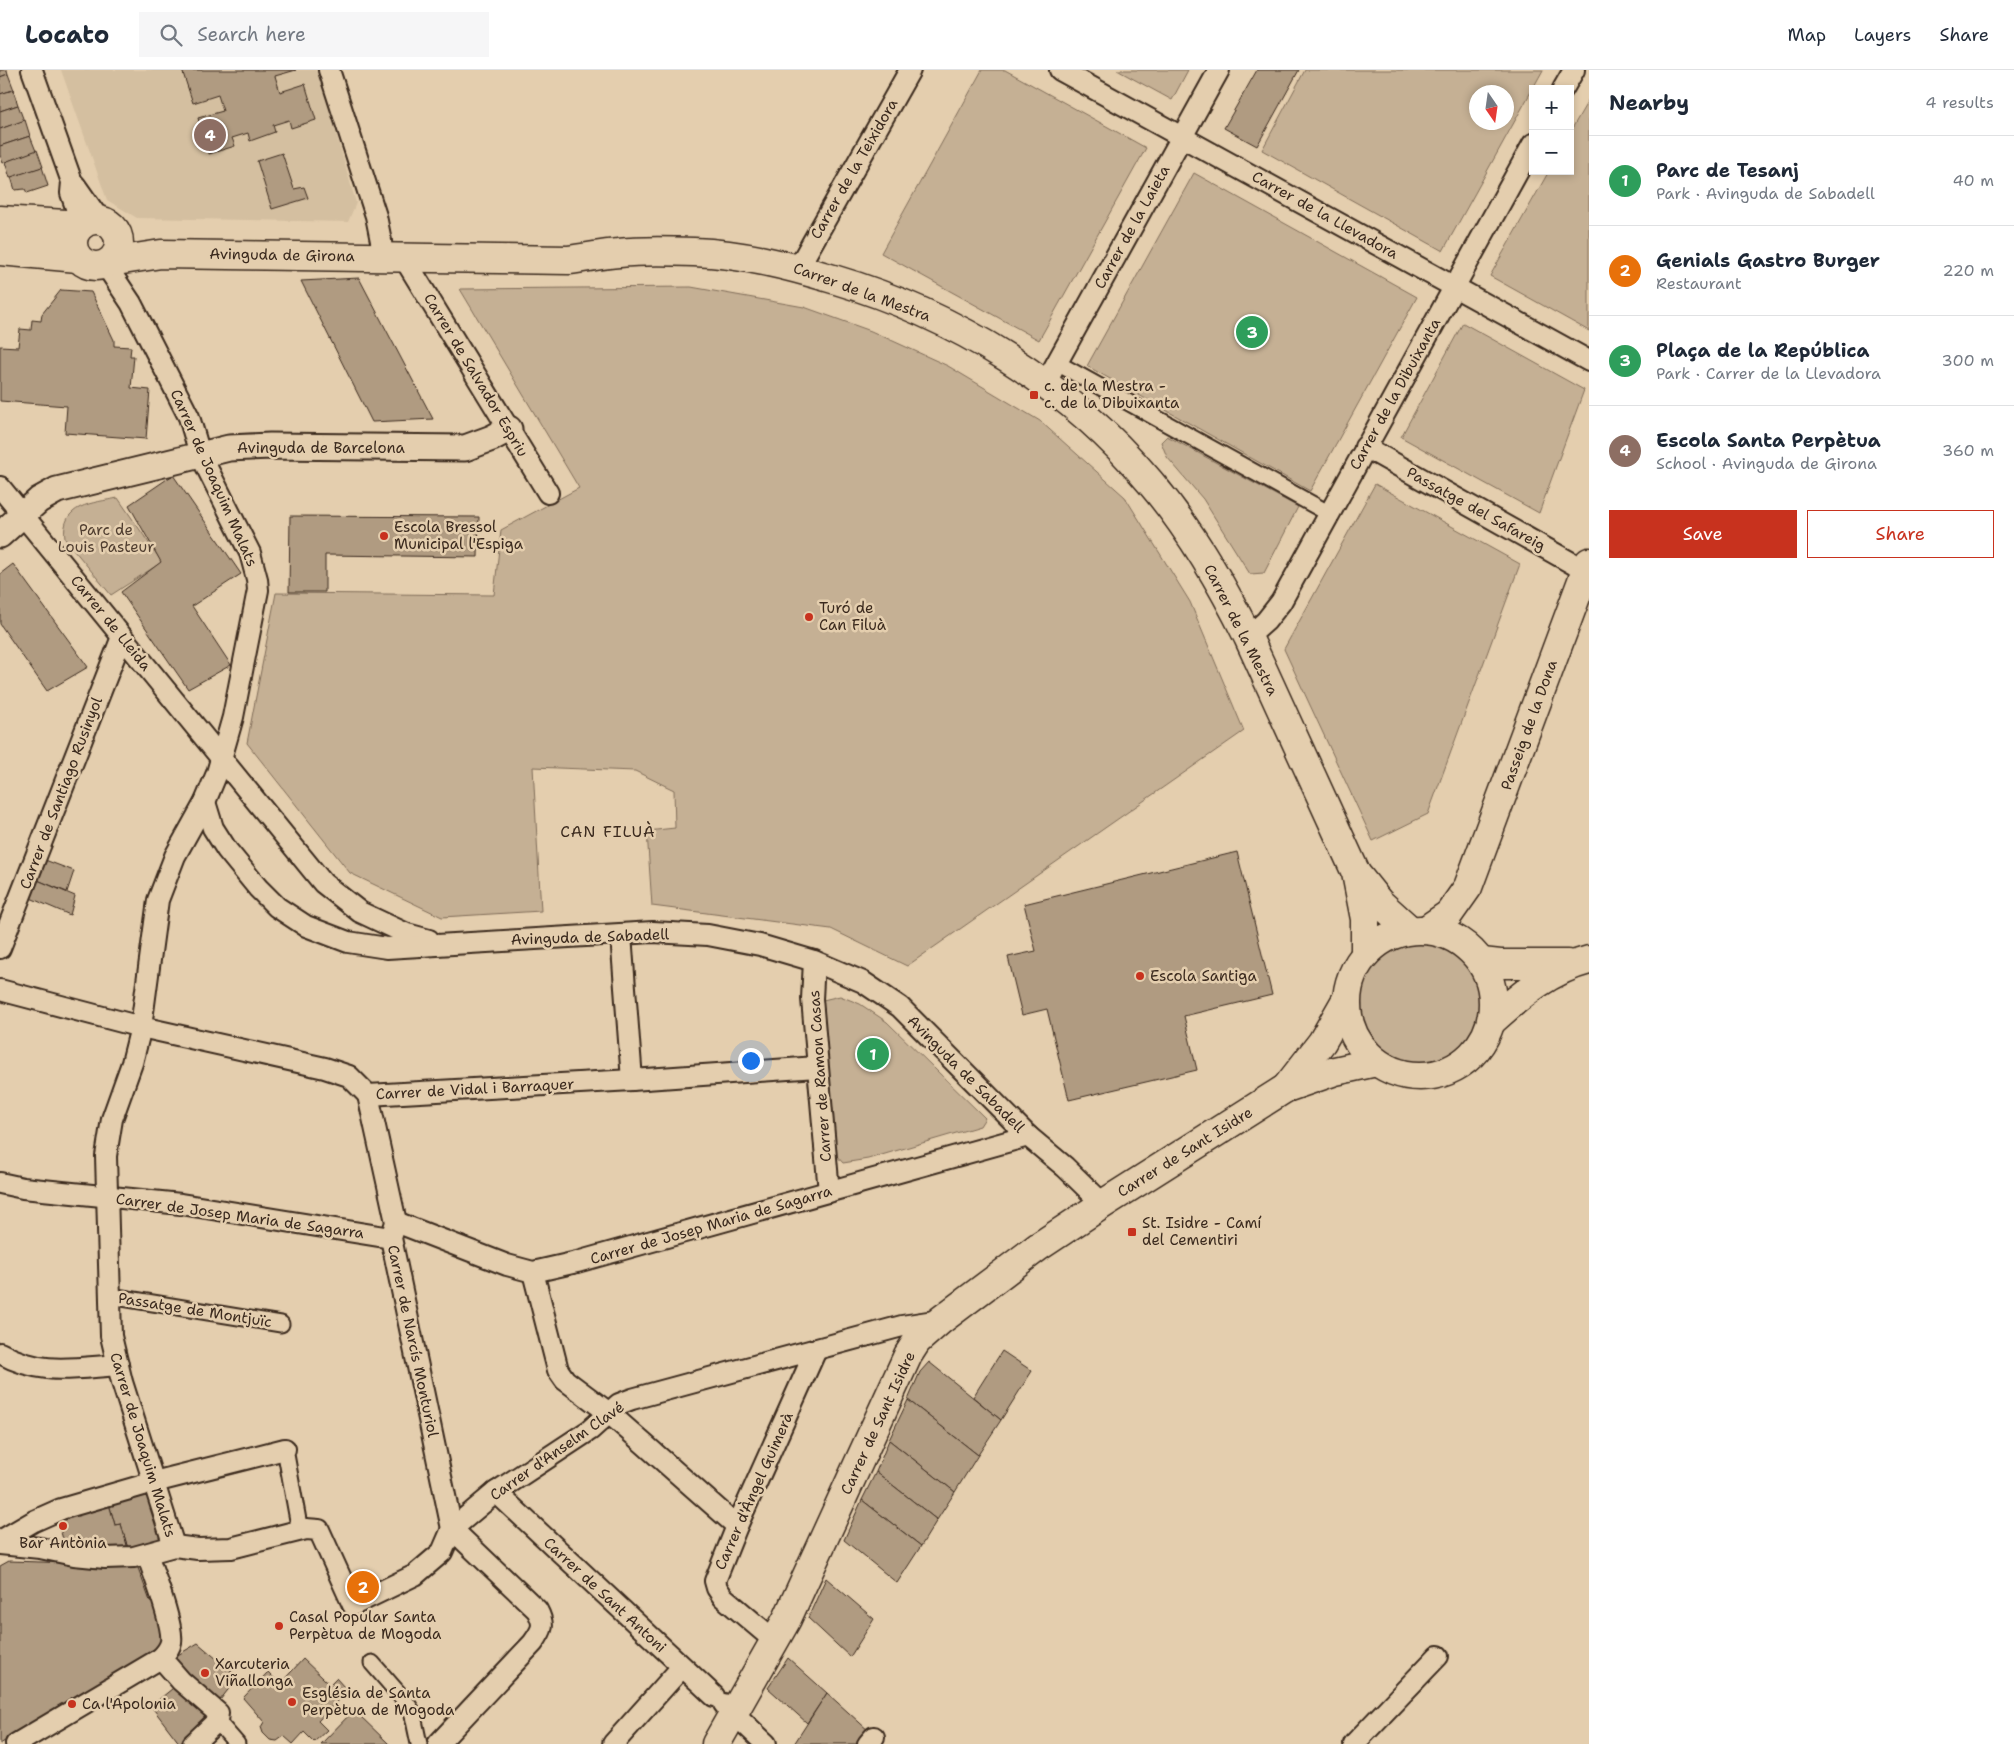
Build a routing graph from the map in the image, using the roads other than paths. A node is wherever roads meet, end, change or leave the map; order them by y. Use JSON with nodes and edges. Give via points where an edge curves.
{"nodes":[{"id":1,"x":32,"y":70,"type":"edge"},
{"id":2,"x":329,"y":70,"type":"edge"},
{"id":3,"x":910,"y":70,"type":"edge"},
{"id":4,"x":1060,"y":70,"type":"edge"},
{"id":5,"x":1219,"y":70,"type":"edge"},
{"id":6,"x":1574,"y":70,"type":"edge"},
{"id":7,"x":1565,"y":85,"type":"edge"},
{"id":8,"x":1182,"y":136,"type":"junction"},
{"id":9,"x":1529,"y":151,"type":"edge"},
{"id":10,"x":72,"y":188,"type":"junction"},
{"id":11,"x":0,"y":220,"type":"edge"},
{"id":12,"x":100,"y":227,"type":"junction"},
{"id":13,"x":55,"y":232,"type":"junction"},
{"id":14,"x":0,"y":235,"type":"edge"},
{"id":15,"x":0,"y":251,"type":"edge"},
{"id":16,"x":161,"y":254,"type":"junction"},
{"id":17,"x":393,"y":257,"type":"junction"},
{"id":18,"x":78,"y":258,"type":"junction"},
{"id":19,"x":107,"y":263,"type":"junction"},
{"id":20,"x":798,"y":268,"type":"junction"},
{"id":21,"x":1454,"y":287,"type":"junction"},
{"id":22,"x":1589,"y":361,"type":"edge"},
{"id":23,"x":1051,"y":373,"type":"junction"},
{"id":24,"x":509,"y":429,"type":"junction"},
{"id":25,"x":1365,"y":447,"type":"junction"},
{"id":26,"x":200,"y":454,"type":"junction"},
{"id":27,"x":0,"y":487,"type":"edge"},
{"id":28,"x":548,"y":493,"type":"dead end"},
{"id":29,"x":22,"y":514,"type":"junction"},
{"id":30,"x":1330,"y":514,"type":"junction"},
{"id":31,"x":0,"y":535,"type":"edge"},
{"id":32,"x":1587,"y":566,"type":"edge"},
{"id":33,"x":1248,"y":637,"type":"junction"},
{"id":34,"x":122,"y":638,"type":"junction"},
{"id":35,"x":221,"y":759,"type":"junction"},
{"id":36,"x":205,"y":802,"type":"junction"},
{"id":37,"x":1356,"y":873,"type":"junction"},
{"id":38,"x":1468,"y":888,"type":"junction"},
{"id":39,"x":1418,"y":929,"type":"junction"},
{"id":40,"x":621,"y":936,"type":"junction"},
{"id":41,"x":443,"y":944,"type":"junction"},
{"id":42,"x":0,"y":948,"type":"edge"},
{"id":43,"x":1365,"y":952,"type":"junction"},
{"id":44,"x":1476,"y":955,"type":"junction"},
{"id":45,"x":814,"y":960,"type":"junction"},
{"id":46,"x":1582,"y":962,"type":"edge"},
{"id":47,"x":0,"y":990,"type":"edge"},
{"id":48,"x":1346,"y":1000,"type":"junction"},
{"id":49,"x":1493,"y":1020,"type":"junction"},
{"id":50,"x":141,"y":1027,"type":"junction"},
{"id":51,"x":1376,"y":1062,"type":"junction"},
{"id":52,"x":817,"y":1067,"type":"junction"},
{"id":53,"x":632,"y":1080,"type":"junction"},
{"id":54,"x":1286,"y":1088,"type":"junction"},
{"id":55,"x":368,"y":1095,"type":"junction"},
{"id":56,"x":1028,"y":1136,"type":"junction"},
{"id":57,"x":0,"y":1183,"type":"edge"},
{"id":58,"x":829,"y":1192,"type":"junction"},
{"id":59,"x":106,"y":1197,"type":"junction"},
{"id":60,"x":1103,"y":1204,"type":"junction"},
{"id":61,"x":394,"y":1230,"type":"junction"},
{"id":62,"x":533,"y":1272,"type":"junction"},
{"id":63,"x":110,"y":1296,"type":"junction"},
{"id":64,"x":941,"y":1320,"type":"junction"},
{"id":65,"x":281,"y":1324,"type":"dead end"},
{"id":66,"x":816,"y":1350,"type":"junction"},
{"id":67,"x":0,"y":1354,"type":"edge"},
{"id":68,"x":118,"y":1365,"type":"junction"},
{"id":69,"x":609,"y":1413,"type":"junction"},
{"id":70,"x":285,"y":1448,"type":"joint"},
{"id":71,"x":154,"y":1482,"type":"junction"},
{"id":72,"x":496,"y":1492,"type":"junction"},
{"id":73,"x":34,"y":1521,"type":"junction"},
{"id":74,"x":737,"y":1526,"type":"junction"},
{"id":75,"x":452,"y":1529,"type":"junction"},
{"id":76,"x":300,"y":1531,"type":"junction"},
{"id":77,"x":0,"y":1542,"type":"edge"},
{"id":78,"x":174,"y":1546,"type":"junction"},
{"id":79,"x":40,"y":1548,"type":"junction"},
{"id":80,"x":148,"y":1554,"type":"junction"},
{"id":81,"x":775,"y":1641,"type":"junction"},
{"id":82,"x":1438,"y":1656,"type":"dead end"},
{"id":83,"x":161,"y":1658,"type":"junction"},
{"id":84,"x":372,"y":1663,"type":"dead end"},
{"id":85,"x":682,"y":1667,"type":"junction"},
{"id":86,"x":723,"y":1703,"type":"junction"},
{"id":87,"x":217,"y":1721,"type":"junction"},
{"id":88,"x":16,"y":1744,"type":"edge"},
{"id":89,"x":193,"y":1744,"type":"edge"},
{"id":90,"x":238,"y":1744,"type":"edge"},
{"id":91,"x":419,"y":1744,"type":"edge"},
{"id":92,"x":438,"y":1744,"type":"edge"},
{"id":93,"x":613,"y":1744,"type":"edge"},
{"id":94,"x":716,"y":1744,"type":"edge"},
{"id":95,"x":766,"y":1744,"type":"edge"},
{"id":96,"x":1354,"y":1744,"type":"edge"}],
"edges":[{"from":1,"to":10,"type":"street"},
{"from":2,"to":17,"type":"street","name":"Carrer de Salvador Espriu","via":[[381,241]]},
{"from":3,"to":20,"type":"street","name":"Carrer de la Teixidora"},
{"from":4,"to":8,"type":"street","name":"Carrer de la Llevadora"},
{"from":5,"to":8,"type":"street","name":"Carrer de la Laieta"},
{"from":6,"to":7,"type":"street"},
{"from":8,"to":21,"type":"street","name":"Carrer de la Llevadora"},
{"from":8,"to":23,"type":"street","name":"Carrer de la Laieta"},
{"from":9,"to":21,"type":"street","name":"Carrer de la Dibuixanta"},
{"from":10,"to":12,"type":"street","via":[[82,193]]},
{"from":10,"to":13,"type":"street"},
{"from":11,"to":13,"type":"main road","name":"Avinguda de Girona"},
{"from":12,"to":13,"type":"main road","name":"Avinguda de Girona"},
{"from":12,"to":16,"type":"main road","name":"Avinguda de Girona"},
{"from":12,"to":18,"type":"main road","via":[[75,235],[74,250]]},
{"from":12,"to":19,"type":"main road","via":[[118,248]]},
{"from":13,"to":14,"type":"street"},
{"from":15,"to":18,"type":"main road"},
{"from":16,"to":17,"type":"main road","name":"Avinguda de Girona"},
{"from":16,"to":19,"type":"main road","name":"Avinguda de Girona"},
{"from":17,"to":20,"type":"main road","name":"Carrer de la Mestra","via":[[569,260],[618,253],[694,252]]},
{"from":17,"to":24,"type":"street","name":"Carrer de Salvador Espriu"},
{"from":18,"to":19,"type":"main road","via":[[93,266]]},
{"from":19,"to":26,"type":"street","name":"Carrer de Joaquim Malats","via":[[131,303],[188,417]]},
{"from":20,"to":23,"type":"main road","name":"Carrer de la Mestra","via":[[921,310],[983,343]]},
{"from":21,"to":22,"type":"street","name":"Carrer de la Llevadora"},
{"from":21,"to":25,"type":"street","name":"Carrer de la Dibuixanta"},
{"from":23,"to":30,"type":"street"},
{"from":23,"to":33,"type":"main road","name":"Carrer de la Mestra","via":[[1097,427],[1150,481],[1198,548]]},
{"from":24,"to":26,"type":"street","name":"Avinguda de Barcelona","via":[[465,448],[264,446]]},
{"from":24,"to":28,"type":"street","name":"Carrer de Salvador Espriu"},
{"from":25,"to":30,"type":"street","name":"Carrer de la Dibuixanta"},
{"from":25,"to":32,"type":"street","name":"Passatge del Safareig"},
{"from":26,"to":29,"type":"street","name":"Avinguda de Barcelona","via":[[57,490]]},
{"from":26,"to":35,"type":"street","name":"Carrer de Joaquim Malats","via":[[250,553],[258,590],[235,709]]},
{"from":27,"to":29,"type":"street","name":"Carrer de Lleida"},
{"from":29,"to":31,"type":"street","name":"Avinguda de Barcelona"},
{"from":29,"to":34,"type":"street","name":"Carrer de Lleida"},
{"from":30,"to":33,"type":"street","name":"Carrer de la Dibuixanta","via":[[1280,602],[1266,622]]},
{"from":32,"to":38,"type":"main road","name":"Passeig de la Dona"},
{"from":33,"to":37,"type":"main road","name":"Carrer de la Mestra"},
{"from":34,"to":35,"type":"street","name":"Carrer de Lleida"},
{"from":34,"to":42,"type":"street","name":"Carrer de Santiago Rusinyol"},
{"from":35,"to":36,"type":"street","name":"Carrer de Joaquim Malats"},
{"from":35,"to":41,"type":"street","name":"Avinguda de Sabadell","via":[[323,883],[360,912],[407,934]]},
{"from":36,"to":41,"type":"street","name":"Avinguda de Sabadell","via":[[213,828],[239,865],[277,907],[306,926],[348,942],[387,948]]},
{"from":36,"to":50,"type":"street","name":"Carrer de Joaquim Malats","via":[[175,856],[158,900]]},
{"from":37,"to":39,"type":"main road","name":"Carrer de la Mestra","via":[[1379,902]]},
{"from":37,"to":43,"type":"main road","name":"Carrer de la Mestra","via":[[1365,920]]},
{"from":38,"to":39,"type":"main road","name":"Passeig de la Dona","via":[[1449,914]]},
{"from":38,"to":44,"type":"main road","name":"Passeig de la Dona"},
{"from":39,"to":43,"type":"main road","via":[[1387,937]]},
{"from":39,"to":44,"type":"main road","via":[[1444,932]]},
{"from":40,"to":41,"type":"street","name":"Avinguda de Sabadell"},
{"from":40,"to":45,"type":"street","name":"Avinguda de Sabadell","via":[[653,932],[708,935]]},
{"from":40,"to":53,"type":"street"},
{"from":43,"to":48,"type":"main road","via":[[1353,972]]},
{"from":44,"to":46,"type":"main road","via":[[1500,964]]},
{"from":44,"to":49,"type":"main road","via":[[1494,994]]},
{"from":45,"to":52,"type":"street","name":"Carrer de Ramon Casas","via":[[812,999]]},
{"from":45,"to":56,"type":"street","name":"Avinguda de Sabadell","via":[[864,982],[900,1007]]},
{"from":46,"to":49,"type":"main road","via":[[1541,980]]},
{"from":47,"to":50,"type":"street","name":"Carrer de Vidal i Barraquer"},
{"from":48,"to":51,"type":"main road","via":[[1352,1029],[1359,1043]]},
{"from":48,"to":54,"type":"main road","name":"Carrer de Sant Isidre","via":[[1322,1042]]},
{"from":49,"to":51,"type":"main road","via":[[1485,1038],[1466,1061],[1451,1070],[1416,1077],[1397,1074]]},
{"from":50,"to":55,"type":"street","name":"Carrer de Vidal i Barraquer","via":[[325,1068],[349,1076]]},
{"from":50,"to":59,"type":"street","name":"Carrer de Joaquim Malats","via":[[112,1118],[106,1156]]},
{"from":51,"to":54,"type":"main road","name":"Carrer de Sant Isidre","via":[[1335,1071]]},
{"from":52,"to":53,"type":"street","name":"Carrer de Vidal i Barraquer"},
{"from":52,"to":58,"type":"street","name":"Carrer de Ramon Casas"},
{"from":53,"to":55,"type":"street","name":"Carrer de Vidal i Barraquer"},
{"from":54,"to":60,"type":"main road","name":"Carrer de Sant Isidre"},
{"from":55,"to":61,"type":"street","name":"Carrer de Narcís Monturiol"},
{"from":56,"to":58,"type":"street","name":"Carrer de Josep Maria de Sagarra"},
{"from":56,"to":60,"type":"street","name":"Avinguda de Sabadell"},
{"from":57,"to":59,"type":"street","name":"Carrer de Josep Maria de Sagarra"},
{"from":58,"to":62,"type":"street","name":"Carrer de Josep Maria de Sagarra"},
{"from":59,"to":61,"type":"street","name":"Carrer de Josep Maria de Sagarra"},
{"from":59,"to":63,"type":"street","name":"Carrer de Joaquim Malats"},
{"from":60,"to":64,"type":"main road","name":"Carrer de Sant Isidre","via":[[1038,1247]]},
{"from":61,"to":62,"type":"street","name":"Carrer de Josep Maria de Sagarra"},
{"from":61,"to":75,"type":"street","name":"Carrer de Narcís Monturiol"},
{"from":62,"to":69,"type":"street","via":[[558,1370],[565,1380]]},
{"from":63,"to":65,"type":"street","name":"Passatge de Montjuïc"},
{"from":63,"to":68,"type":"street","name":"Carrer de Joaquim Malats","via":[[111,1336]]},
{"from":64,"to":66,"type":"street","name":"Carrer d'Anselm Clavé","via":[[902,1326]]},
{"from":64,"to":81,"type":"main road","name":"Carrer de Sant Isidre","via":[[917,1341],[908,1355]]},
{"from":66,"to":69,"type":"street","name":"Carrer d'Anselm Clavé","via":[[632,1399]]},
{"from":66,"to":74,"type":"street","name":"Carrer d'Àngel Guimerà"},
{"from":67,"to":68,"type":"street","via":[[35,1368],[52,1370]]},
{"from":68,"to":71,"type":"street","name":"Carrer de Joaquim Malats"},
{"from":69,"to":72,"type":"street","name":"Carrer d'Anselm Clavé","via":[[590,1430]]},
{"from":69,"to":74,"type":"street"},
{"from":70,"to":71,"type":"street"},
{"from":70,"to":76,"type":"street"},
{"from":71,"to":73,"type":"street","via":[[61,1509]]},
{"from":71,"to":78,"type":"street","name":"Carrer de Joaquim Malats"},
{"from":72,"to":75,"type":"street","name":"Carrer d'Anselm Clavé"},
{"from":72,"to":85,"type":"street","name":"Carrer de Sant Antoni"},
{"from":73,"to":77,"type":"street"},
{"from":73,"to":79,"type":"street","via":[[33,1532]]},
{"from":74,"to":81,"type":"street","name":"Carrer d'Àngel Guimerà","via":[[718,1571],[717,1588],[723,1597]]},
{"from":75,"to":76,"type":"street","name":"Carrer d'Anselm Clavé","via":[[442,1552],[415,1575],[353,1605],[320,1530]]},
{"from":75,"to":92,"type":"street","via":[[537,1610],[543,1620],[542,1631],[533,1643]]},
{"from":76,"to":78,"type":"street","via":[[231,1548]]},
{"from":77,"to":79,"type":"street"},
{"from":78,"to":80,"type":"street"},
{"from":79,"to":80,"type":"street","via":[[105,1558]]},
{"from":80,"to":83,"type":"street","via":[[170,1627],[171,1642]]},
{"from":81,"to":86,"type":"main road","name":"Carrer de Sant Isidre"},
{"from":82,"to":96,"type":"street"},
{"from":83,"to":87,"type":"street","via":[[181,1681],[218,1713]]},
{"from":83,"to":88,"type":"street"},
{"from":84,"to":91,"type":"street","via":[[412,1712]]},
{"from":85,"to":86,"type":"street","name":"Carrer de Sant Antoni"},
{"from":85,"to":93,"type":"street"},
{"from":86,"to":94,"type":"main road","name":"Carrer de Sant Isidre"},
{"from":86,"to":95,"type":"street","name":"Carrer de Sant Antoni"},
{"from":87,"to":89,"type":"street"},
{"from":87,"to":90,"type":"street"}]}
